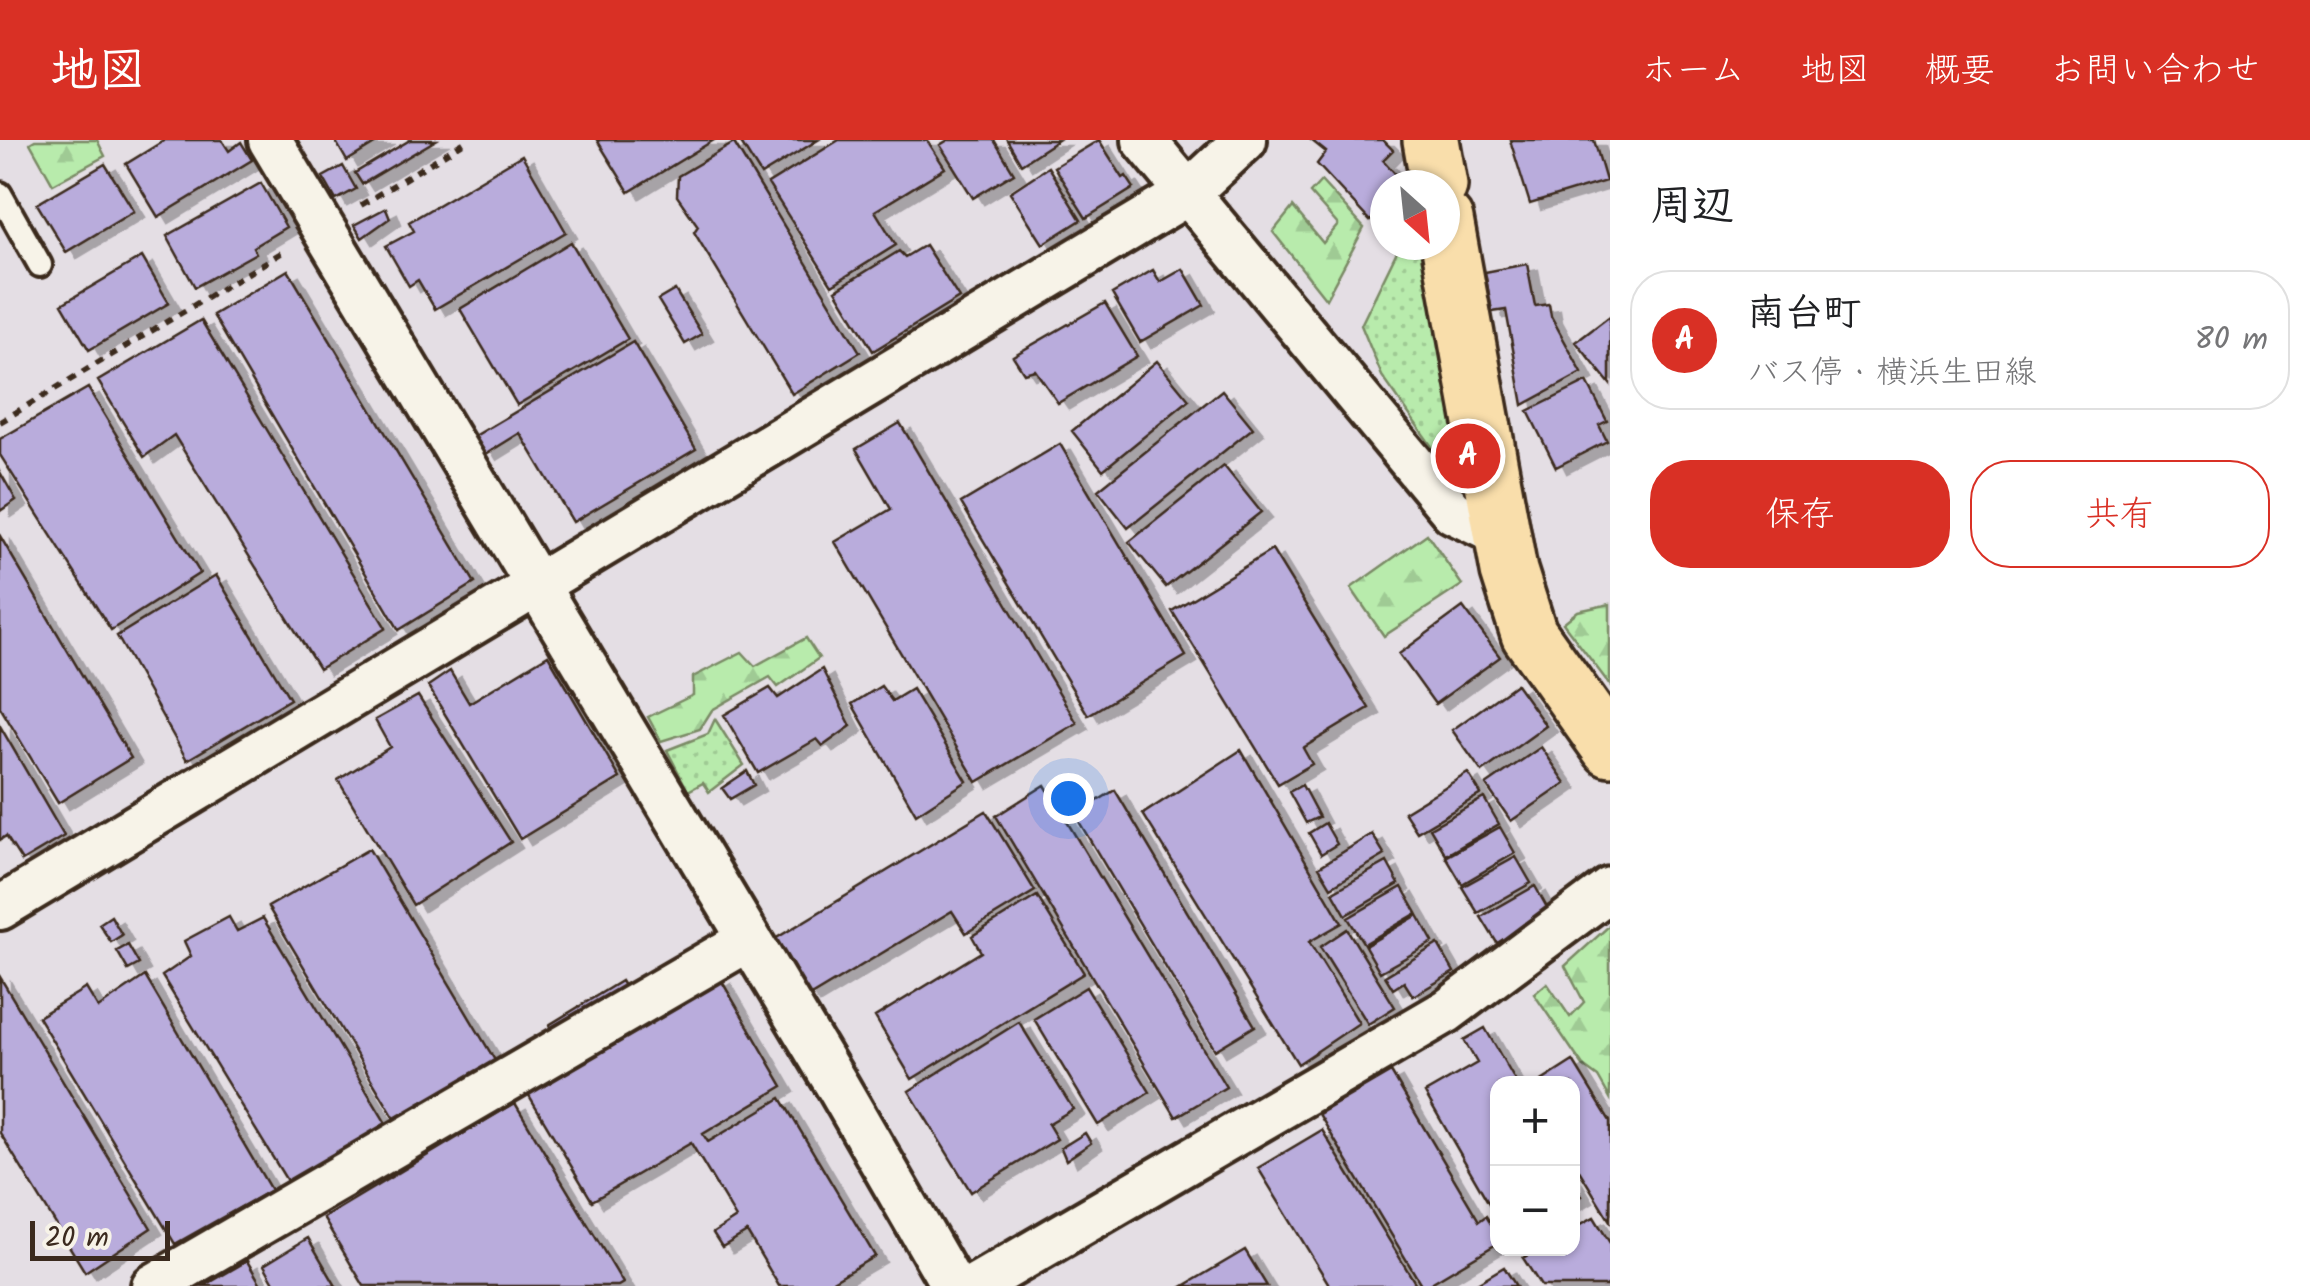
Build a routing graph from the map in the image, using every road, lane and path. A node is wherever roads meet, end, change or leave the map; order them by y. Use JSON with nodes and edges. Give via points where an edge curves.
{"nodes":[{"id":1,"x":270,"y":140,"type":"edge"},
{"id":2,"x":468,"y":140,"type":"edge"},
{"id":3,"x":1144,"y":140,"type":"edge"},
{"id":4,"x":1245,"y":140,"type":"edge"},
{"id":5,"x":1431,"y":140,"type":"edge"},
{"id":6,"x":1436,"y":170,"type":"edge"},
{"id":7,"x":0,"y":194,"type":"edge"},
{"id":8,"x":1187,"y":194,"type":"junction"},
{"id":9,"x":322,"y":228,"type":"junction"},
{"id":10,"x":1452,"y":260,"type":"edge"},
{"id":11,"x":40,"y":265,"type":"dead end"},
{"id":12,"x":0,"y":422,"type":"edge"},
{"id":13,"x":1501,"y":535,"type":"junction"},
{"id":14,"x":536,"y":585,"type":"junction"},
{"id":15,"x":1610,"y":748,"type":"edge"},
{"id":16,"x":1610,"y":889,"type":"edge"},
{"id":17,"x":0,"y":908,"type":"edge"},
{"id":18,"x":748,"y":940,"type":"junction"},
{"id":19,"x":153,"y":1286,"type":"edge"},
{"id":20,"x":953,"y":1286,"type":"edge"},
{"id":21,"x":975,"y":1286,"type":"edge"}],
"edges":[{"from":1,"to":9,"type":"street"},
{"from":2,"to":9,"type":"path"},
{"from":3,"to":8,"type":"street"},
{"from":4,"to":8,"type":"street"},
{"from":5,"to":6,"type":"main road"},
{"from":7,"to":11,"type":"lane"},
{"from":8,"to":13,"type":"street","via":[[1453,512]]},
{"from":8,"to":14,"type":"street"},
{"from":9,"to":12,"type":"path"},
{"from":9,"to":14,"type":"street"},
{"from":10,"to":13,"type":"main road"},
{"from":13,"to":15,"type":"main road","via":[[1529,634]]},
{"from":14,"to":17,"type":"street"},
{"from":14,"to":18,"type":"street"},
{"from":16,"to":21,"type":"street","via":[[1447,1011]]},
{"from":18,"to":19,"type":"street"},
{"from":18,"to":20,"type":"street"}]}
